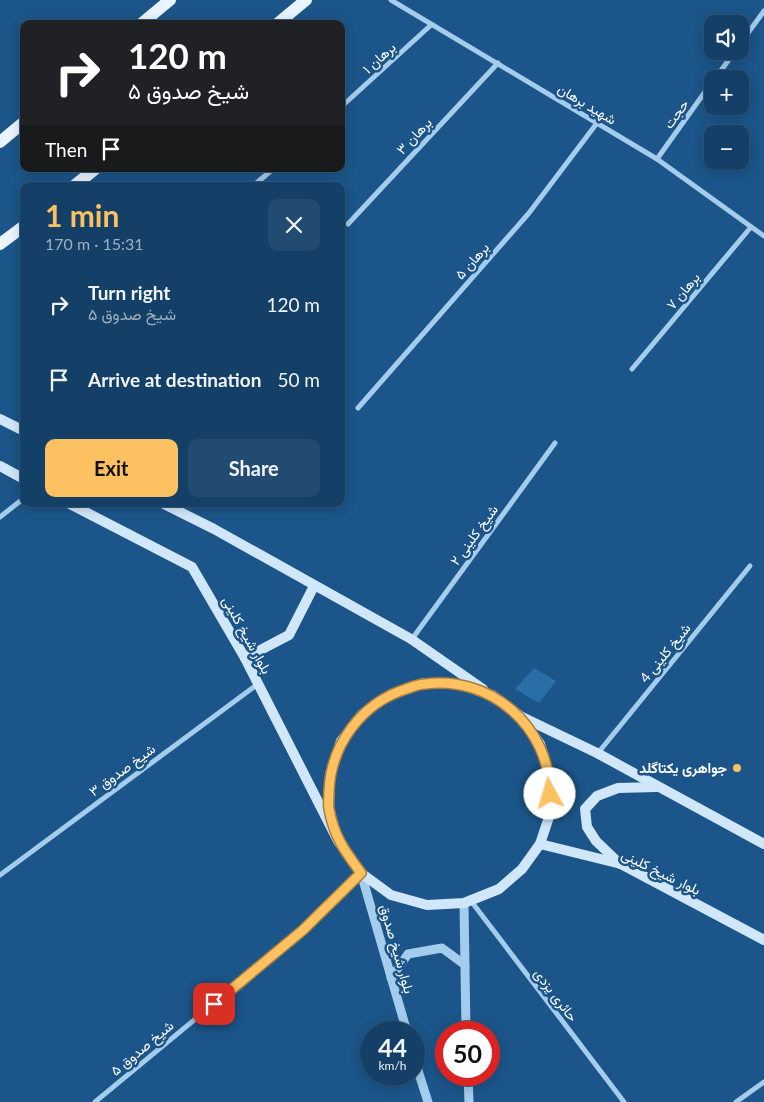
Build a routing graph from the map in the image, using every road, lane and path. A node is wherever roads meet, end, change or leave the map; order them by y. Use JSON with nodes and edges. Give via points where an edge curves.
{"nodes":[{"id":1,"x":170,"y":0,"type":"edge"},
{"id":2,"x":306,"y":0,"type":"edge"},
{"id":3,"x":391,"y":0,"type":"edge"},
{"id":4,"x":764,"y":11,"type":"edge"},
{"id":5,"x":146,"y":20,"type":"edge"},
{"id":6,"x":282,"y":20,"type":"edge"},
{"id":7,"x":431,"y":25,"type":"junction"},
{"id":8,"x":749,"y":32,"type":"edge"},
{"id":9,"x":498,"y":63,"type":"junction"},
{"id":10,"x":704,"y":93,"type":"edge"},
{"id":11,"x":345,"y":103,"type":"edge"},
{"id":12,"x":597,"y":123,"type":"junction"},
{"id":13,"x":20,"y":125,"type":"edge"},
{"id":14,"x":0,"y":142,"type":"edge"},
{"id":15,"x":657,"y":159,"type":"junction"},
{"id":16,"x":91,"y":172,"type":"edge"},
{"id":17,"x":270,"y":172,"type":"edge"},
{"id":18,"x":79,"y":182,"type":"edge"},
{"id":19,"x":258,"y":182,"type":"edge"},
{"id":20,"x":348,"y":224,"type":"dead end"},
{"id":21,"x":751,"y":227,"type":"junction"},
{"id":22,"x":20,"y":229,"type":"edge"},
{"id":23,"x":764,"y":236,"type":"edge"},
{"id":24,"x":0,"y":244,"type":"edge"},
{"id":25,"x":632,"y":369,"type":"dead end"},
{"id":26,"x":358,"y":408,"type":"dead end"},
{"id":27,"x":0,"y":419,"type":"edge"},
{"id":28,"x":20,"y":429,"type":"edge"},
{"id":29,"x":555,"y":443,"type":"dead end"},
{"id":30,"x":0,"y":466,"type":"edge"},
{"id":31,"x":20,"y":477,"type":"edge"},
{"id":32,"x":20,"y":501,"type":"edge"},
{"id":33,"x":76,"y":507,"type":"edge"},
{"id":34,"x":170,"y":507,"type":"edge"},
{"id":35,"x":0,"y":517,"type":"edge"},
{"id":36,"x":750,"y":566,"type":"dead end"},
{"id":37,"x":314,"y":586,"type":"junction"},
{"id":38,"x":411,"y":640,"type":"junction"},
{"id":39,"x":245,"y":658,"type":"junction"},
{"id":40,"x":258,"y":684,"type":"junction"},
{"id":41,"x":492,"y":695,"type":"junction"},
{"id":42,"x":519,"y":716,"type":"junction"},
{"id":43,"x":597,"y":753,"type":"junction"},
{"id":44,"x":656,"y":787,"type":"junction"},
{"id":45,"x":338,"y":841,"type":"junction"},
{"id":46,"x":540,"y":844,"type":"junction"},
{"id":47,"x":764,"y":844,"type":"edge"},
{"id":48,"x":621,"y":864,"type":"junction"},
{"id":49,"x":361,"y":873,"type":"junction"},
{"id":50,"x":0,"y":875,"type":"edge"},
{"id":51,"x":467,"y":902,"type":"junction"},
{"id":52,"x":764,"y":940,"type":"edge"},
{"id":53,"x":465,"y":965,"type":"junction"},
{"id":54,"x":391,"y":978,"type":"junction"},
{"id":55,"x":404,"y":1021,"type":"edge"},
{"id":56,"x":466,"y":1021,"type":"edge"},
{"id":57,"x":764,"y":1082,"type":"edge"},
{"id":58,"x":423,"y":1086,"type":"edge"},
{"id":59,"x":469,"y":1086,"type":"edge"},
{"id":60,"x":95,"y":1102,"type":"edge"},
{"id":61,"x":428,"y":1102,"type":"edge"},
{"id":62,"x":470,"y":1102,"type":"edge"},
{"id":63,"x":624,"y":1102,"type":"edge"},
{"id":64,"x":736,"y":1102,"type":"edge"}],
"edges":[{"from":1,"to":5,"type":"main road"},
{"from":2,"to":6,"type":"main road"},
{"from":3,"to":7,"type":"street","name":"شهید برهان"},
{"from":4,"to":8,"type":"street"},
{"from":7,"to":9,"type":"street","name":"شهید برهان"},
{"from":7,"to":11,"type":"street","name":"برهان ۱"},
{"from":9,"to":12,"type":"street","name":"شهید برهان"},
{"from":9,"to":20,"type":"street","name":"برهان ۳"},
{"from":10,"to":15,"type":"street","name":"حجت"},
{"from":12,"to":15,"type":"street","name":"شهید برهان"},
{"from":12,"to":26,"type":"street","name":"برهان ۵","via":[[529,213]]},
{"from":13,"to":14,"type":"main road"},
{"from":15,"to":21,"type":"street","name":"شهید برهان"},
{"from":16,"to":18,"type":"main road"},
{"from":17,"to":19,"type":"street"},
{"from":21,"to":23,"type":"street","name":"شهید برهان"},
{"from":21,"to":25,"type":"street","name":"برهان ۷"},
{"from":22,"to":24,"type":"main road"},
{"from":27,"to":28,"type":"main road"},
{"from":29,"to":38,"type":"street","name":"شیخ کلینی ۲"},
{"from":30,"to":31,"type":"main road"},
{"from":32,"to":35,"type":"street"},
{"from":33,"to":39,"type":"main road","name":"بلوار شیخ کلینی","via":[[192,567]]},
{"from":34,"to":37,"type":"main road"},
{"from":36,"to":43,"type":"street","name":"شیخ کلینی 4"},
{"from":37,"to":38,"type":"main road"},
{"from":37,"to":39,"type":"main road","via":[[290,635]]},
{"from":38,"to":41,"type":"main road"},
{"from":39,"to":40,"type":"main road","name":"بلوار شیخ کلینی"},
{"from":40,"to":45,"type":"main road","name":"بلوار شیخ کلینی"},
{"from":40,"to":50,"type":"street","name":"شیخ صدوق ۳"},
{"from":41,"to":42,"type":"main road"},
{"from":41,"to":45,"type":"main road","via":[[459,684],[424,684],[391,694],[362,714],[341,741],[330,774],[328,808]]},
{"from":42,"to":43,"type":"main road"},
{"from":42,"to":46,"type":"main road","via":[[540,744],[550,777],[550,811]]},
{"from":43,"to":44,"type":"main road"},
{"from":44,"to":47,"type":"main road"},
{"from":44,"to":48,"type":"main road","via":[[618,788],[596,796],[585,810],[587,827]]},
{"from":45,"to":49,"type":"main road"},
{"from":46,"to":48,"type":"main road","name":"بلوار شیخ کلینی"},
{"from":46,"to":51,"type":"main road","via":[[522,869],[499,889]]},
{"from":48,"to":52,"type":"main road","name":"بلوار شیخ کلینی"},
{"from":49,"to":51,"type":"main road","via":[[391,895],[427,905]]},
{"from":49,"to":54,"type":"street","name":"بلوار شیخ صدوق"},
{"from":49,"to":60,"type":"street","name":"شیخ صدوق ۵","via":[[303,930]]},
{"from":51,"to":53,"type":"street"},
{"from":51,"to":63,"type":"street","name":"حائری یزدی"},
{"from":53,"to":54,"type":"street","via":[[442,948],[408,954]]},
{"from":53,"to":56,"type":"street"},
{"from":54,"to":55,"type":"street","name":"بلوار شیخ صدوق"},
{"from":57,"to":64,"type":"street"},
{"from":58,"to":61,"type":"street"},
{"from":59,"to":62,"type":"street"}]}
